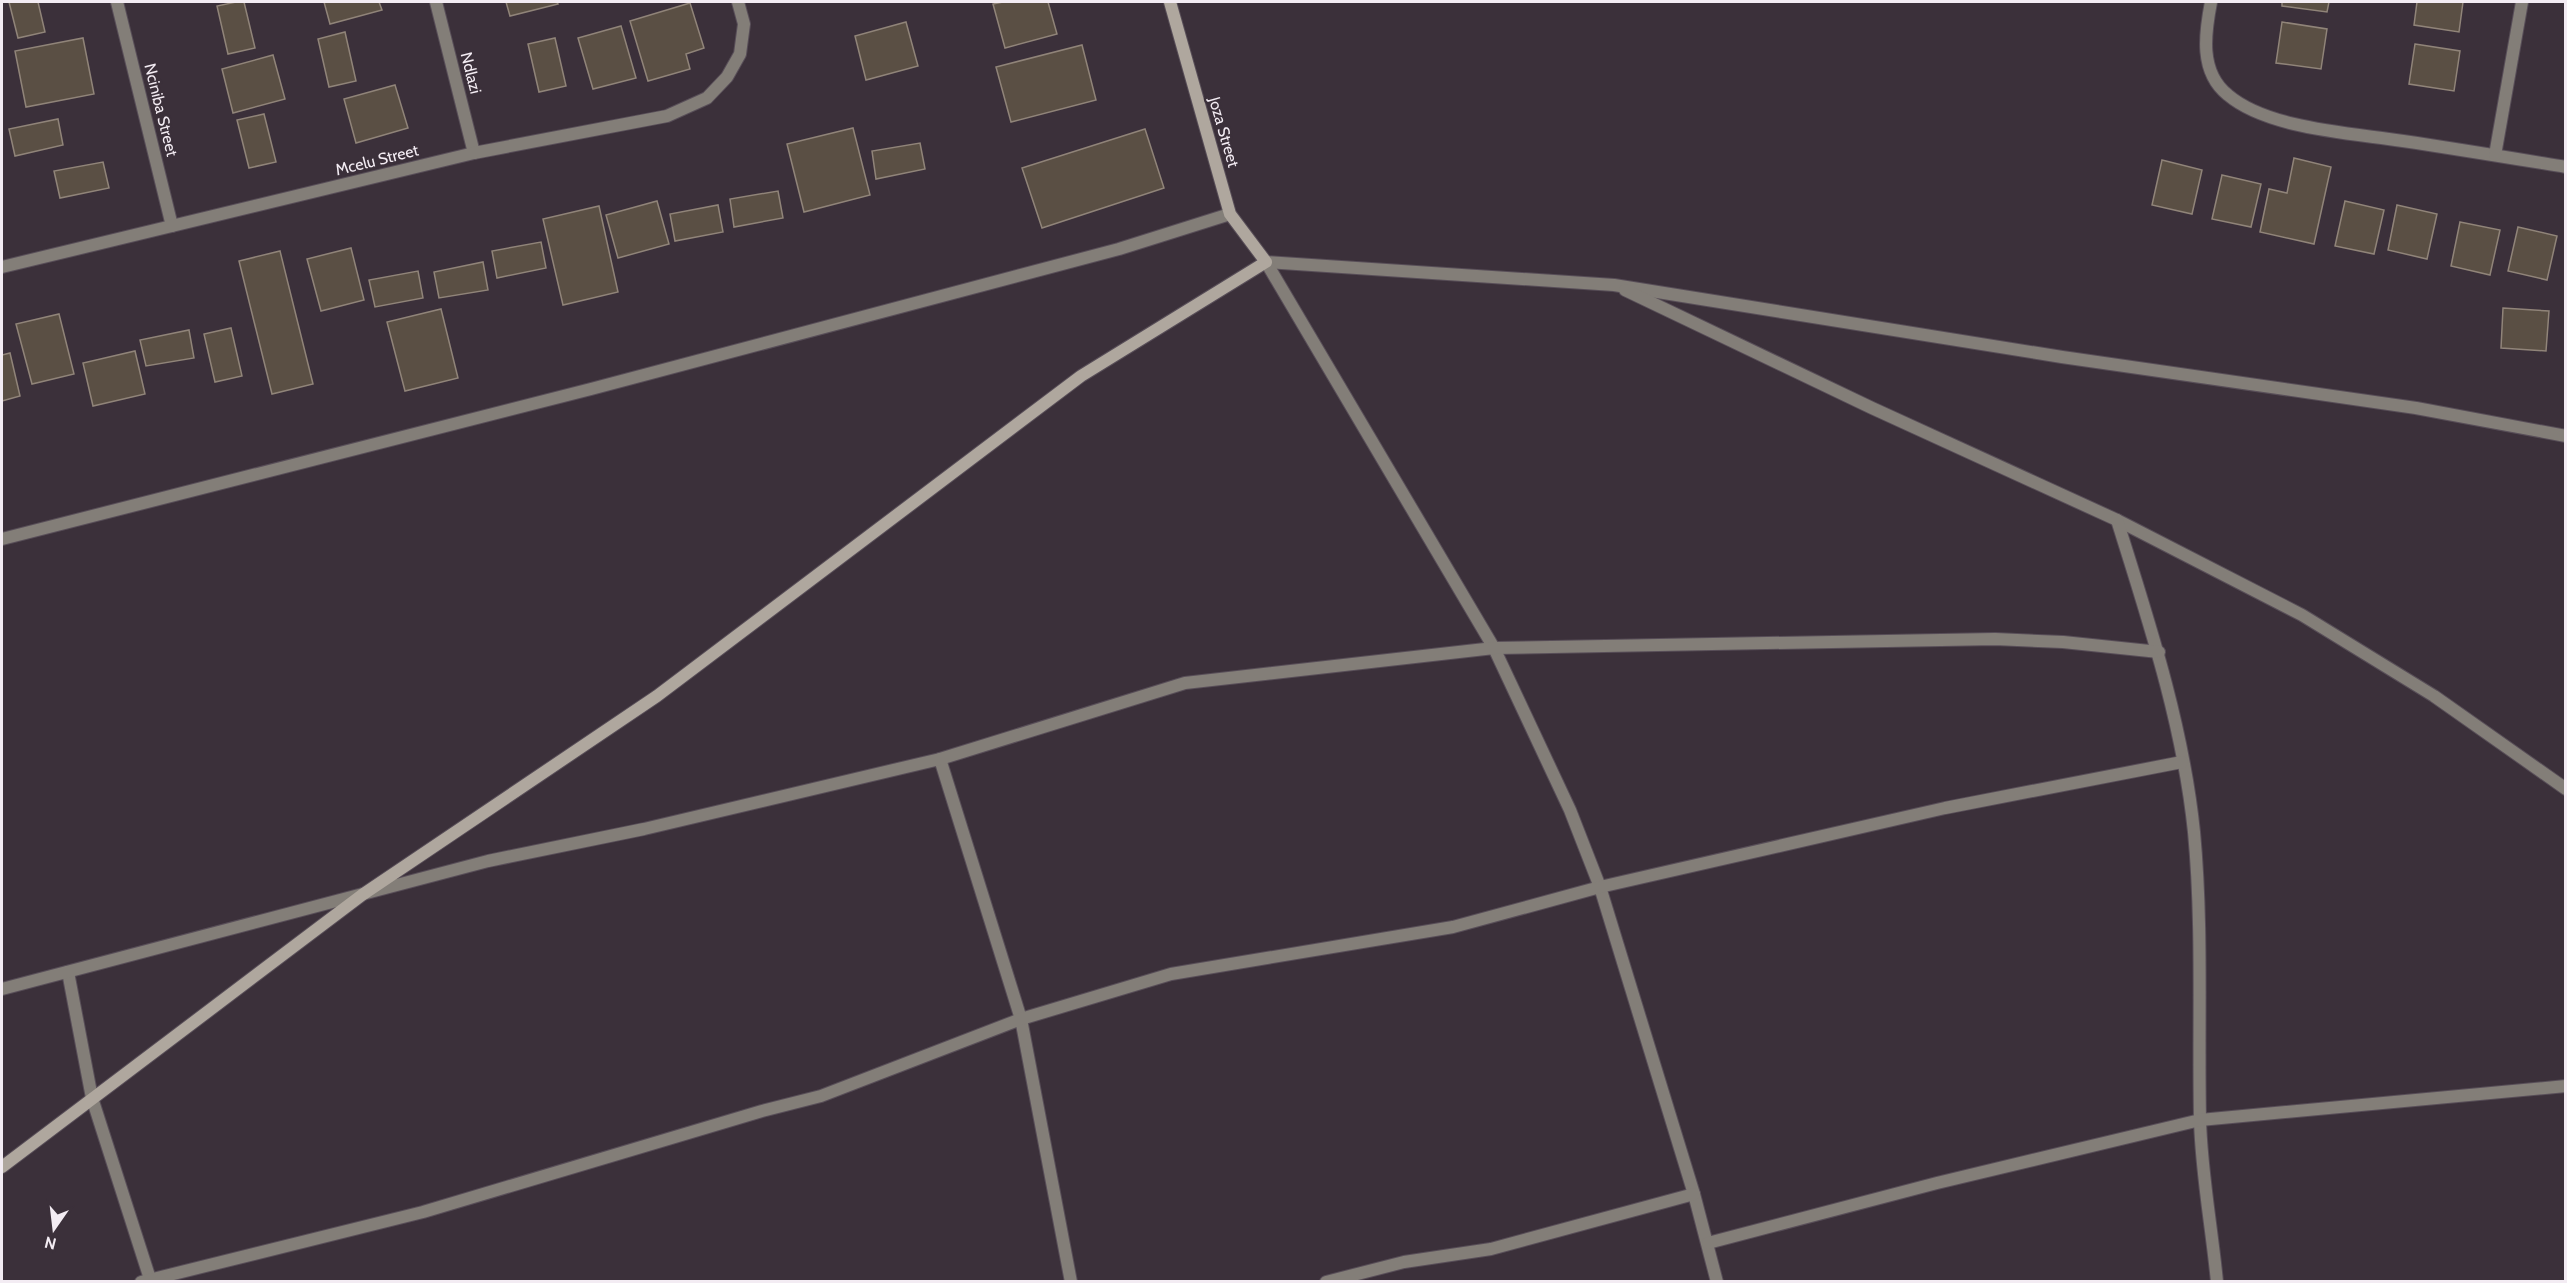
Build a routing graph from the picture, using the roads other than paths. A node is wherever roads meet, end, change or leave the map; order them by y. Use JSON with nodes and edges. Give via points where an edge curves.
{"nodes":[{"id":1,"x":117,"y":2,"type":"edge"},
{"id":2,"x":436,"y":2,"type":"edge"},
{"id":3,"x":738,"y":2,"type":"edge"},
{"id":4,"x":1170,"y":2,"type":"edge"},
{"id":5,"x":2211,"y":2,"type":"edge"},
{"id":6,"x":2522,"y":2,"type":"edge"},
{"id":7,"x":474,"y":153,"type":"junction"},
{"id":8,"x":2495,"y":155,"type":"junction"},
{"id":9,"x":2565,"y":167,"type":"edge"},
{"id":10,"x":1230,"y":214,"type":"junction"},
{"id":11,"x":172,"y":226,"type":"junction"},
{"id":12,"x":1266,"y":262,"type":"junction"},
{"id":13,"x":2,"y":267,"type":"edge"},
{"id":14,"x":1614,"y":285,"type":"junction"},
{"id":15,"x":2565,"y":436,"type":"edge"},
{"id":16,"x":2117,"y":520,"type":"junction"},
{"id":17,"x":2,"y":539,"type":"edge"},
{"id":18,"x":1494,"y":648,"type":"junction"},
{"id":19,"x":2159,"y":652,"type":"junction"},
{"id":20,"x":940,"y":759,"type":"junction"},
{"id":21,"x":2182,"y":762,"type":"junction"},
{"id":22,"x":2565,"y":789,"type":"edge"},
{"id":23,"x":1600,"y":887,"type":"junction"},
{"id":24,"x":362,"y":895,"type":"junction"},
{"id":25,"x":68,"y":972,"type":"junction"},
{"id":26,"x":2,"y":989,"type":"edge"},
{"id":27,"x":1021,"y":1019,"type":"junction"},
{"id":28,"x":2565,"y":1086,"type":"edge"},
{"id":29,"x":92,"y":1098,"type":"junction"},
{"id":30,"x":2200,"y":1120,"type":"junction"},
{"id":31,"x":2,"y":1167,"type":"edge"},
{"id":32,"x":1694,"y":1194,"type":"junction"},
{"id":33,"x":1708,"y":1243,"type":"junction"},
{"id":34,"x":147,"y":1280,"type":"edge"},
{"id":35,"x":1071,"y":1281,"type":"edge"},
{"id":36,"x":1326,"y":1281,"type":"edge"},
{"id":37,"x":1717,"y":1281,"type":"edge"},
{"id":38,"x":2217,"y":1281,"type":"edge"}],
"edges":[{"from":1,"to":11,"type":"street","name":"Nciniba Street"},
{"from":2,"to":7,"type":"street","name":"Ndlazi"},
{"from":3,"to":7,"type":"street","name":"Mcelu Street","via":[[744,24],[740,54],[727,77],[707,98],[667,116]]},
{"from":4,"to":10,"type":"street","name":"Joza Street"},
{"from":5,"to":8,"type":"street","via":[[2204,35],[2210,73],[2227,95],[2250,109],[2294,124]]},
{"from":6,"to":8,"type":"street"},
{"from":7,"to":11,"type":"street","name":"Mcelu Street"},
{"from":8,"to":9,"type":"street"},
{"from":10,"to":12,"type":"street","name":"Joza Street"},
{"from":10,"to":17,"type":"street","via":[[1119,249],[591,389]]},
{"from":11,"to":13,"type":"street","name":"Mcelu Street"},
{"from":12,"to":14,"type":"street"},
{"from":12,"to":18,"type":"street"},
{"from":12,"to":24,"type":"street","via":[[1081,376],[657,696]]},
{"from":14,"to":15,"type":"street","via":[[2062,357],[2416,408]]},
{"from":14,"to":16,"type":"street"},
{"from":16,"to":19,"type":"street"},
{"from":16,"to":22,"type":"street","via":[[2302,615],[2434,696]]},
{"from":18,"to":19,"type":"street","via":[[1995,639]]},
{"from":18,"to":20,"type":"street","via":[[1185,683]]},
{"from":18,"to":23,"type":"street","via":[[1570,810]]},
{"from":19,"to":21,"type":"street"},
{"from":20,"to":24,"type":"street","via":[[644,829],[488,861]]},
{"from":20,"to":27,"type":"street"},
{"from":21,"to":23,"type":"street","via":[[1945,808]]},
{"from":21,"to":30,"type":"street","via":[[2194,844]]},
{"from":23,"to":27,"type":"street","via":[[1453,927],[1172,974]]},
{"from":23,"to":32,"type":"street"},
{"from":24,"to":25,"type":"street"},
{"from":24,"to":29,"type":"street"},
{"from":25,"to":26,"type":"street"},
{"from":25,"to":29,"type":"street"},
{"from":27,"to":34,"type":"street","via":[[821,1096],[423,1212]]},
{"from":27,"to":35,"type":"street"},
{"from":28,"to":30,"type":"street"},
{"from":29,"to":31,"type":"street"},
{"from":29,"to":34,"type":"street"},
{"from":30,"to":33,"type":"street"},
{"from":30,"to":38,"type":"street"},
{"from":32,"to":33,"type":"street"},
{"from":32,"to":36,"type":"street","via":[[1491,1249],[1404,1262]]},
{"from":33,"to":37,"type":"street"}]}
